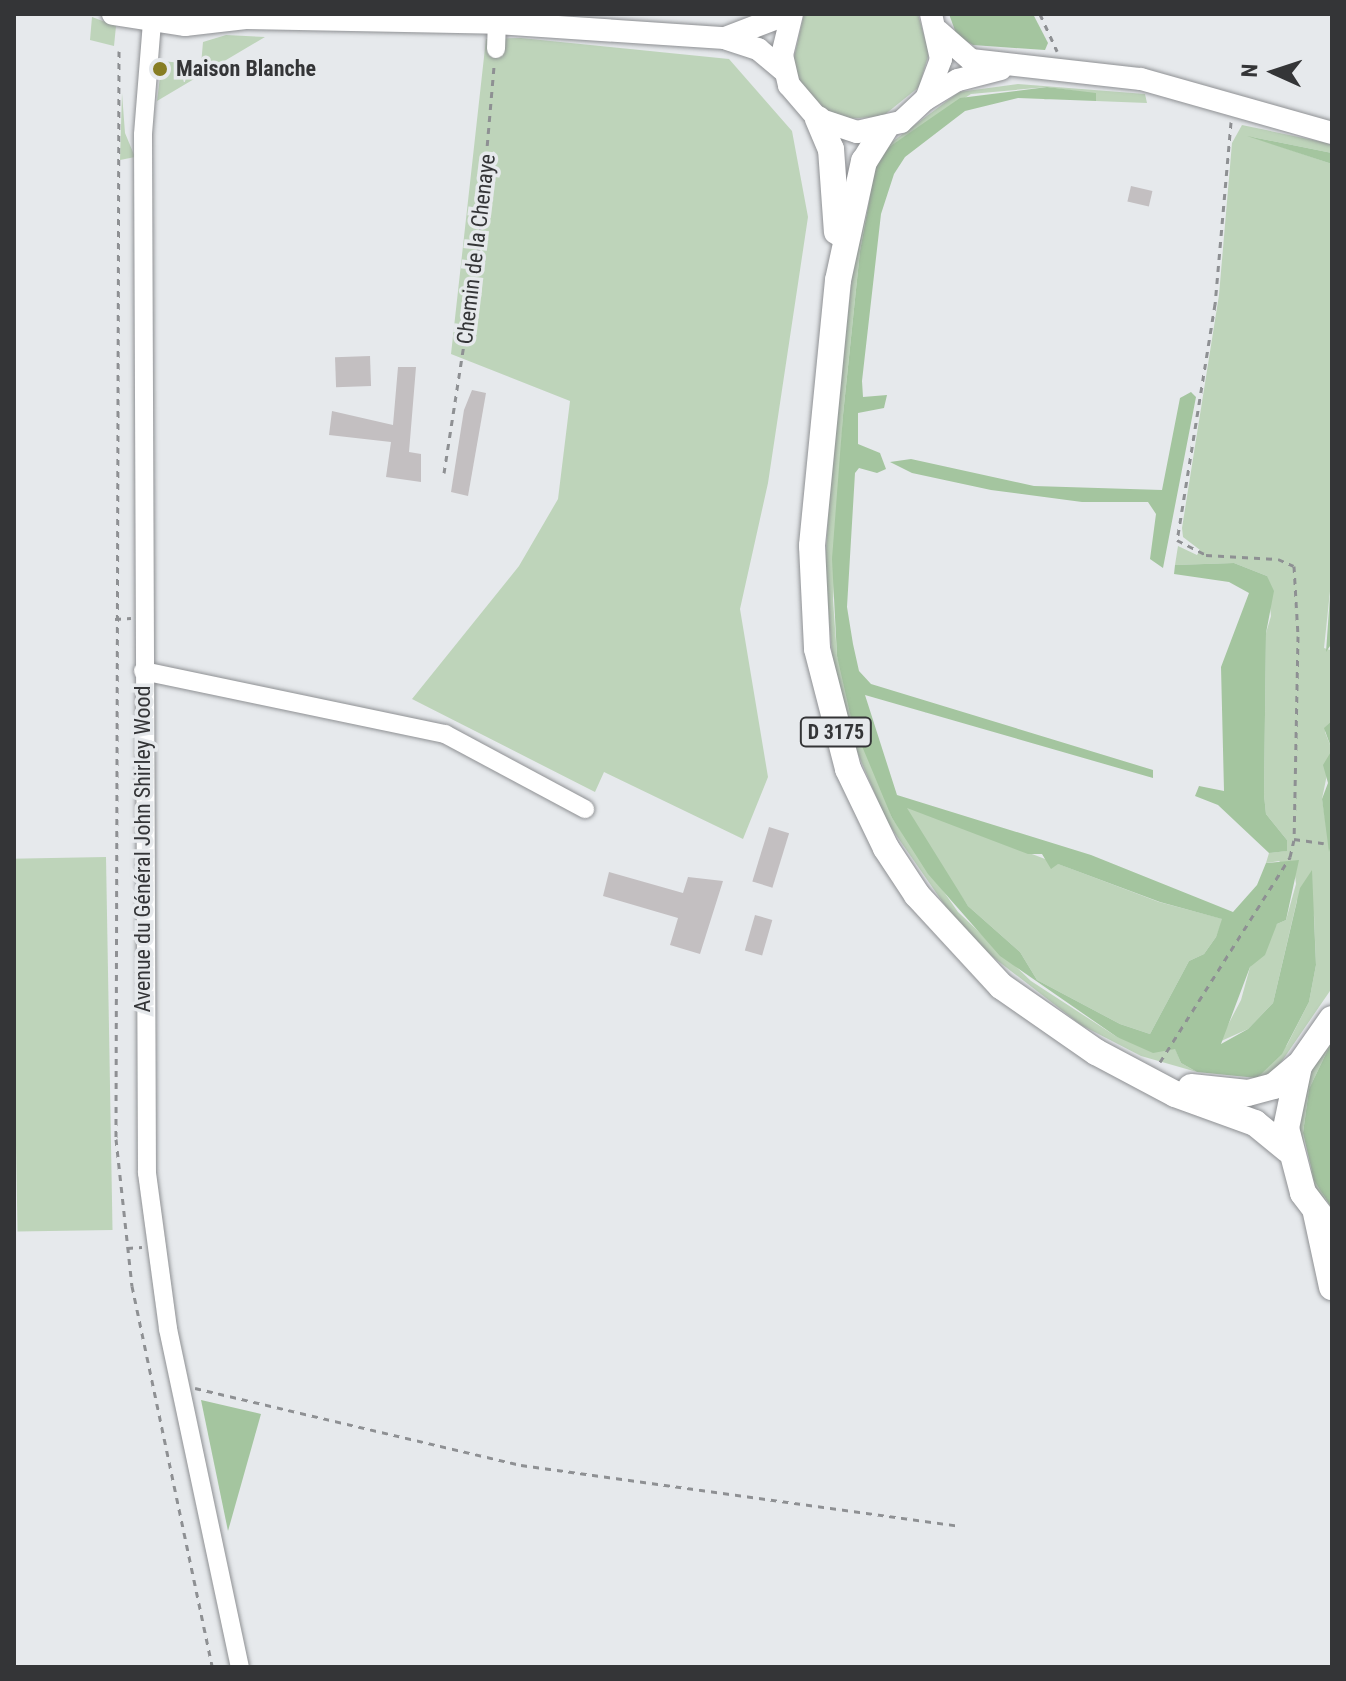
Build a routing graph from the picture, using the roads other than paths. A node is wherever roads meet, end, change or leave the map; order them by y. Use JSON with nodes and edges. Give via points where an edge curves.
{"nodes":[{"id":1,"x":113,"y":14,"type":"edge"},
{"id":2,"x":790,"y":14,"type":"edge"},
{"id":3,"x":220,"y":17,"type":"edge"},
{"id":4,"x":152,"y":22,"type":"junction"},
{"id":5,"x":935,"y":22,"type":"edge"},
{"id":6,"x":497,"y":23,"type":"junction"},
{"id":7,"x":725,"y":38,"type":"junction"},
{"id":8,"x":496,"y":49,"type":"road end"},
{"id":9,"x":1006,"y":68,"type":"junction"},
{"id":10,"x":784,"y":71,"type":"junction"},
{"id":11,"x":926,"y":99,"type":"junction"},
{"id":12,"x":818,"y":119,"type":"junction"},
{"id":13,"x":885,"y":128,"type":"junction"},
{"id":14,"x":1332,"y":133,"type":"edge"},
{"id":15,"x":838,"y":280,"type":"junction"},
{"id":16,"x":143,"y":671,"type":"junction"},
{"id":17,"x":585,"y":809,"type":"dead end"},
{"id":18,"x":1332,"y":1019,"type":"edge"},
{"id":19,"x":1299,"y":1066,"type":"junction"},
{"id":20,"x":1126,"y":1068,"type":"junction"},
{"id":21,"x":1288,"y":1150,"type":"junction"},
{"id":22,"x":1324,"y":1222,"type":"edge"},
{"id":23,"x":1332,"y":1287,"type":"edge"},
{"id":24,"x":240,"y":1667,"type":"edge"}],
"edges":[{"from":1,"to":4,"type":"main road"},
{"from":2,"to":7,"type":"main road"},
{"from":2,"to":10,"type":"main road","via":[[783,38]]},
{"from":3,"to":4,"type":"main road","via":[[193,26]]},
{"from":3,"to":6,"type":"main road"},
{"from":4,"to":16,"type":"street","name":"Avenue du Général John Shirley Wood","via":[[143,135]]},
{"from":5,"to":9,"type":"main road","via":[[958,54]]},
{"from":5,"to":11,"type":"main road","via":[[938,73]]},
{"from":6,"to":7,"type":"main road"},
{"from":6,"to":8,"type":"street"},
{"from":7,"to":10,"type":"main road","via":[[758,49]]},
{"from":9,"to":11,"type":"main road","via":[[958,80]]},
{"from":9,"to":14,"type":"main road","via":[[1123,77]]},
{"from":10,"to":12,"type":"main road","via":[[796,98]]},
{"from":11,"to":13,"type":"main road"},
{"from":12,"to":13,"type":"main road","via":[[843,130]]},
{"from":12,"to":15,"type":"highway","number":"D 3175","via":[[835,173]]},
{"from":13,"to":15,"type":"highway","number":"D 3175","via":[[864,161]]},
{"from":15,"to":20,"type":"highway","number":"D 3175","via":[[818,464],[812,591],[821,673],[848,769],[886,848],[956,942],[1023,1004]]},
{"from":16,"to":17,"type":"street","via":[[445,734]]},
{"from":16,"to":24,"type":"street","name":"Avenue du Général John Shirley Wood","via":[[147,1173],[158,1274]]},
{"from":18,"to":19,"type":"highway"},
{"from":19,"to":20,"type":"highway","number":"D 3175","via":[[1274,1086],[1248,1093],[1206,1091]]},
{"from":19,"to":21,"type":"highway","via":[[1287,1107]]},
{"from":20,"to":21,"type":"highway","via":[[1175,1094],[1255,1123]]},
{"from":21,"to":22,"type":"highway"},
{"from":22,"to":23,"type":"highway"}]}
